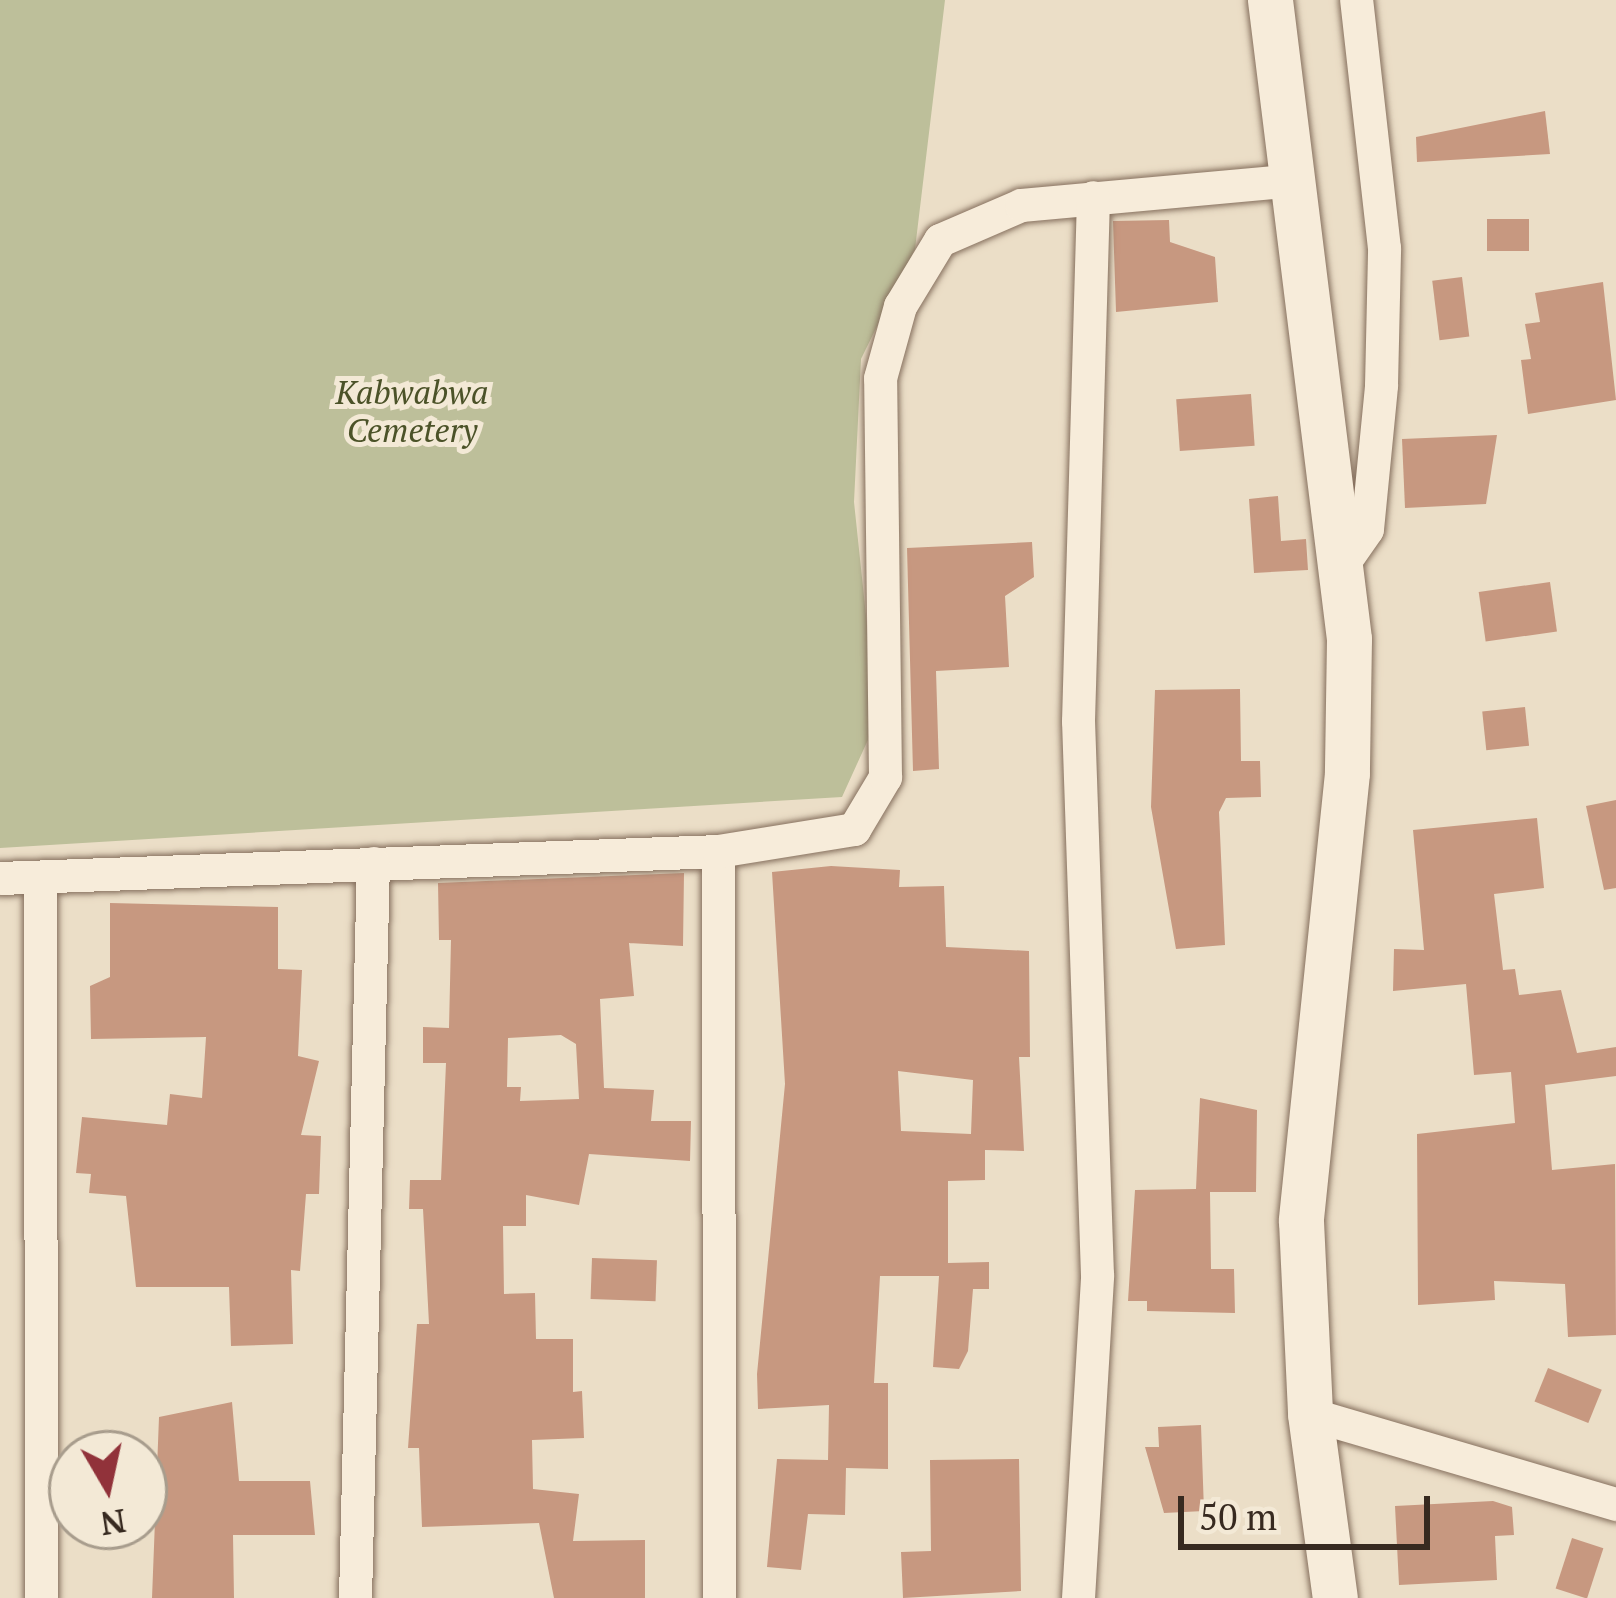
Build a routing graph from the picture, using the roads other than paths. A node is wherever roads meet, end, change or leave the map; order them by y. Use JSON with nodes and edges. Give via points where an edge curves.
{"nodes":[{"id":1,"x":1270,"y":0,"type":"edge"},
{"id":2,"x":1356,"y":0,"type":"edge"},
{"id":3,"x":1297,"y":180,"type":"junction"},
{"id":4,"x":1093,"y":197,"type":"junction"},
{"id":5,"x":1344,"y":562,"type":"junction"},
{"id":6,"x":718,"y":851,"type":"junction"},
{"id":7,"x":373,"y":863,"type":"junction"},
{"id":8,"x":40,"y":877,"type":"junction"},
{"id":9,"x":0,"y":878,"type":"edge"},
{"id":10,"x":1310,"y":1414,"type":"junction"},
{"id":11,"x":1616,"y":1504,"type":"edge"},
{"id":12,"x":41,"y":1598,"type":"edge"},
{"id":13,"x":355,"y":1598,"type":"edge"},
{"id":14,"x":719,"y":1598,"type":"edge"},
{"id":15,"x":1078,"y":1598,"type":"edge"},
{"id":16,"x":1335,"y":1598,"type":"edge"}],
"edges":[{"from":1,"to":3,"type":"street"},
{"from":2,"to":5,"type":"street","via":[[1384,248],[1367,529]]},
{"from":3,"to":4,"type":"street"},
{"from":3,"to":5,"type":"street"},
{"from":4,"to":6,"type":"street","via":[[983,214],[940,240],[888,338],[874,424],[879,803],[854,829]]},
{"from":4,"to":15,"type":"street","via":[[1078,721],[1097,1254]]},
{"from":5,"to":10,"type":"street","via":[[1348,773],[1301,1221]]},
{"from":6,"to":7,"type":"street"},
{"from":6,"to":14,"type":"street"},
{"from":7,"to":8,"type":"street"},
{"from":7,"to":13,"type":"street"},
{"from":8,"to":9,"type":"street"},
{"from":8,"to":12,"type":"street"},
{"from":10,"to":11,"type":"street"},
{"from":10,"to":16,"type":"street"}]}
